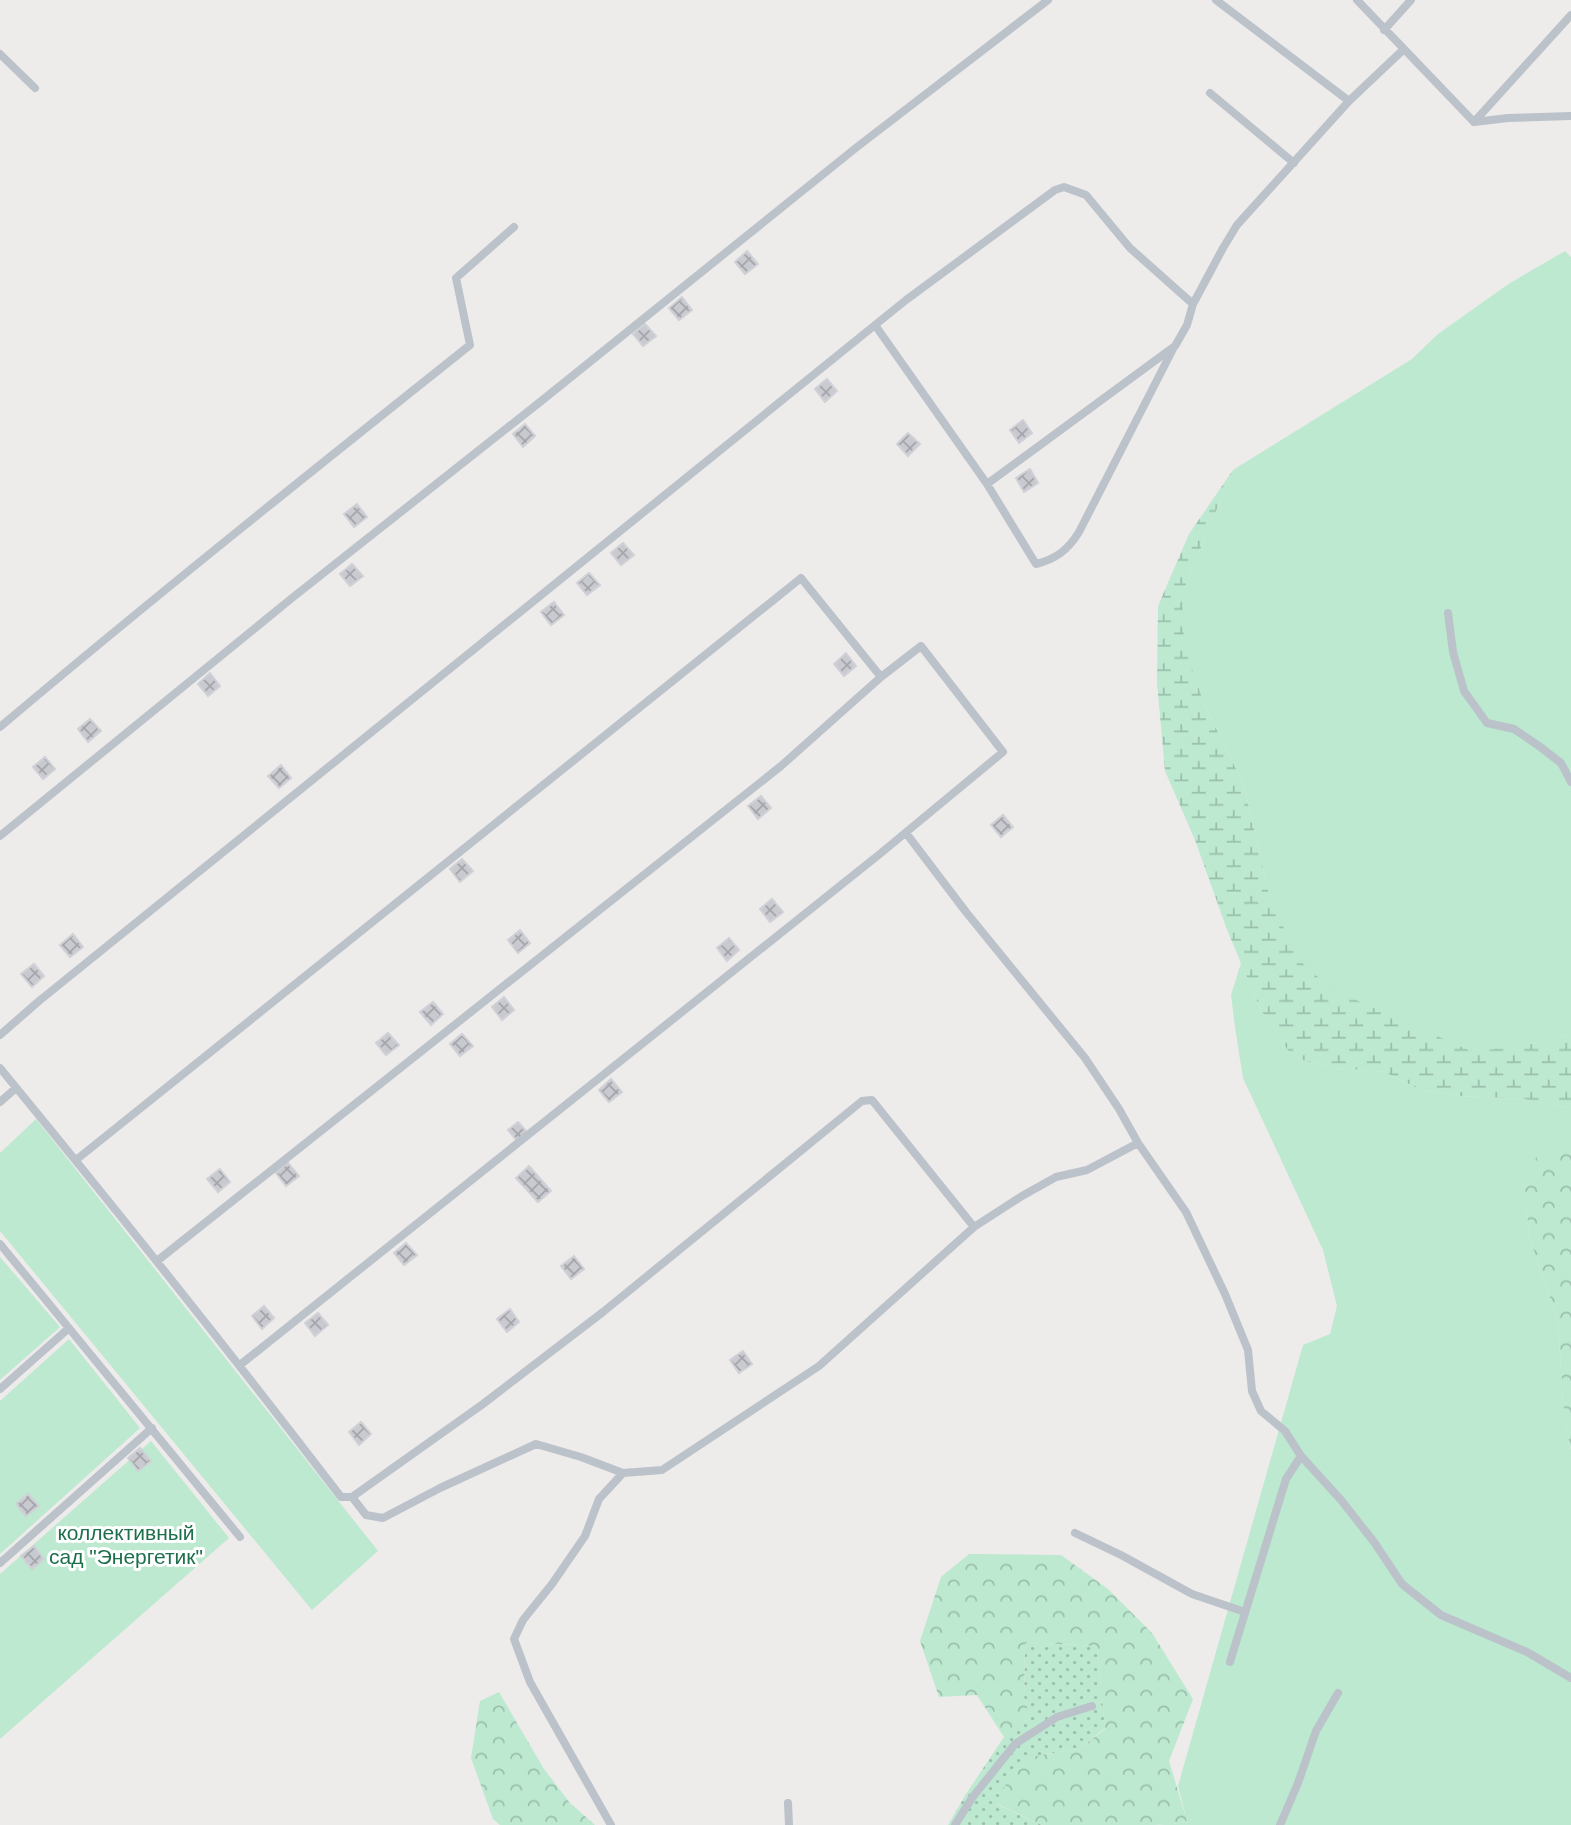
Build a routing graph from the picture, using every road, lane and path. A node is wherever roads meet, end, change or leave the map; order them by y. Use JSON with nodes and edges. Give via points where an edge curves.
{"nodes":[{"id":1,"x":1048,"y":0,"type":"edge"},
{"id":2,"x":1216,"y":0,"type":"edge"},
{"id":3,"x":1357,"y":0,"type":"edge"},
{"id":4,"x":1411,"y":0,"type":"edge"},
{"id":5,"x":1571,"y":15,"type":"edge"},
{"id":6,"x":1384,"y":30,"type":"junction"},
{"id":7,"x":1404,"y":49,"type":"junction"},
{"id":8,"x":0,"y":54,"type":"edge"},
{"id":9,"x":34,"y":88,"type":"dead end"},
{"id":10,"x":1210,"y":93,"type":"dead end"},
{"id":11,"x":1349,"y":102,"type":"junction"},
{"id":12,"x":1571,"y":116,"type":"edge"},
{"id":13,"x":1474,"y":122,"type":"junction"},
{"id":14,"x":1294,"y":163,"type":"junction"},
{"id":15,"x":514,"y":227,"type":"dead end"},
{"id":16,"x":1193,"y":304,"type":"junction"},
{"id":17,"x":875,"y":325,"type":"junction"},
{"id":18,"x":1175,"y":346,"type":"junction"},
{"id":19,"x":987,"y":484,"type":"junction"},
{"id":20,"x":1448,"y":613,"type":"dead end"},
{"id":21,"x":881,"y":677,"type":"junction"},
{"id":22,"x":0,"y":727,"type":"edge"},
{"id":23,"x":1571,"y":782,"type":"edge"},
{"id":24,"x":905,"y":833,"type":"junction"},
{"id":25,"x":0,"y":836,"type":"edge"},
{"id":26,"x":0,"y":1035,"type":"edge"},
{"id":27,"x":0,"y":1068,"type":"edge"},
{"id":28,"x":16,"y":1088,"type":"junction"},
{"id":29,"x":0,"y":1102,"type":"edge"},
{"id":30,"x":1138,"y":1143,"type":"junction"},
{"id":31,"x":76,"y":1160,"type":"junction"},
{"id":32,"x":974,"y":1227,"type":"junction"},
{"id":33,"x":0,"y":1244,"type":"edge"},
{"id":34,"x":157,"y":1261,"type":"junction"},
{"id":35,"x":69,"y":1328,"type":"junction"},
{"id":36,"x":240,"y":1365,"type":"junction"},
{"id":37,"x":0,"y":1389,"type":"edge"},
{"id":38,"x":152,"y":1428,"type":"junction"},
{"id":39,"x":1301,"y":1456,"type":"junction"},
{"id":40,"x":623,"y":1473,"type":"junction"},
{"id":41,"x":352,"y":1497,"type":"junction"},
{"id":42,"x":1075,"y":1533,"type":"dead end"},
{"id":43,"x":240,"y":1537,"type":"dead end"},
{"id":44,"x":0,"y":1563,"type":"edge"},
{"id":45,"x":1245,"y":1612,"type":"junction"},
{"id":46,"x":1230,"y":1662,"type":"dead end"},
{"id":47,"x":1571,"y":1678,"type":"edge"},
{"id":48,"x":1338,"y":1693,"type":"dead end"},
{"id":49,"x":1092,"y":1706,"type":"dead end"},
{"id":50,"x":788,"y":1804,"type":"dead end"},
{"id":51,"x":611,"y":1825,"type":"edge"},
{"id":52,"x":789,"y":1825,"type":"edge"},
{"id":53,"x":955,"y":1825,"type":"edge"},
{"id":54,"x":1280,"y":1825,"type":"edge"}],
"edges":[{"from":1,"to":25,"type":"lane","via":[[856,147]]},
{"from":2,"to":11,"type":"lane"},
{"from":3,"to":6,"type":"lane"},
{"from":4,"to":6,"type":"lane"},
{"from":5,"to":13,"type":"lane"},
{"from":6,"to":7,"type":"lane"},
{"from":7,"to":11,"type":"lane"},
{"from":7,"to":13,"type":"lane"},
{"from":8,"to":9,"type":"lane"},
{"from":10,"to":14,"type":"lane"},
{"from":11,"to":14,"type":"lane"},
{"from":12,"to":13,"type":"lane"},
{"from":14,"to":16,"type":"lane","via":[[1237,225]]},
{"from":15,"to":22,"type":"lane","via":[[456,278],[470,345]]},
{"from":16,"to":17,"type":"lane","via":[[1130,248],[1086,195],[1064,187]]},
{"from":16,"to":18,"type":"lane"},
{"from":17,"to":19,"type":"lane"},
{"from":17,"to":26,"type":"lane"},
{"from":18,"to":19,"type":"lane"},
{"from":18,"to":19,"type":"lane","via":[[1079,532],[1055,558],[1036,564]]},
{"from":20,"to":23,"type":"lane","via":[[1452,652],[1464,691],[1487,723],[1514,729],[1539,746],[1561,763]]},
{"from":21,"to":24,"type":"lane","via":[[921,646],[1003,752]]},
{"from":21,"to":31,"type":"lane","via":[[801,578]]},
{"from":21,"to":34,"type":"lane","via":[[781,766]]},
{"from":24,"to":30,"type":"lane","via":[[1085,1058]]},
{"from":24,"to":36,"type":"lane"},
{"from":27,"to":28,"type":"lane"},
{"from":28,"to":29,"type":"lane"},
{"from":28,"to":31,"type":"lane"},
{"from":30,"to":32,"type":"lane","via":[[1087,1170],[1056,1177]]},
{"from":30,"to":39,"type":"lane","via":[[1186,1212],[1225,1294],[1248,1350],[1252,1391],[1261,1412],[1285,1431]]},
{"from":31,"to":34,"type":"lane"},
{"from":32,"to":40,"type":"lane","via":[[819,1366],[788,1388],[663,1470]]},
{"from":32,"to":41,"type":"lane","via":[[872,1100],[862,1101],[603,1312]]},
{"from":33,"to":35,"type":"lane"},
{"from":34,"to":36,"type":"lane"},
{"from":35,"to":37,"type":"lane"},
{"from":35,"to":38,"type":"lane"},
{"from":36,"to":41,"type":"lane","via":[[341,1497]]},
{"from":38,"to":43,"type":"lane"},
{"from":38,"to":44,"type":"lane"},
{"from":39,"to":45,"type":"lane","via":[[1286,1479]]},
{"from":39,"to":47,"type":"lane","via":[[1341,1500],[1402,1584],[1441,1615],[1527,1652]]},
{"from":40,"to":41,"type":"lane","via":[[536,1444],[383,1518],[366,1515]]},
{"from":40,"to":51,"type":"lane","via":[[599,1499],[585,1536],[514,1639],[530,1682]]},
{"from":42,"to":45,"type":"lane","via":[[1192,1594]]},
{"from":45,"to":46,"type":"lane"},
{"from":48,"to":54,"type":"lane","via":[[1316,1731]]},
{"from":49,"to":53,"type":"lane","via":[[1057,1717],[1015,1744]]},
{"from":50,"to":52,"type":"lane"}]}
